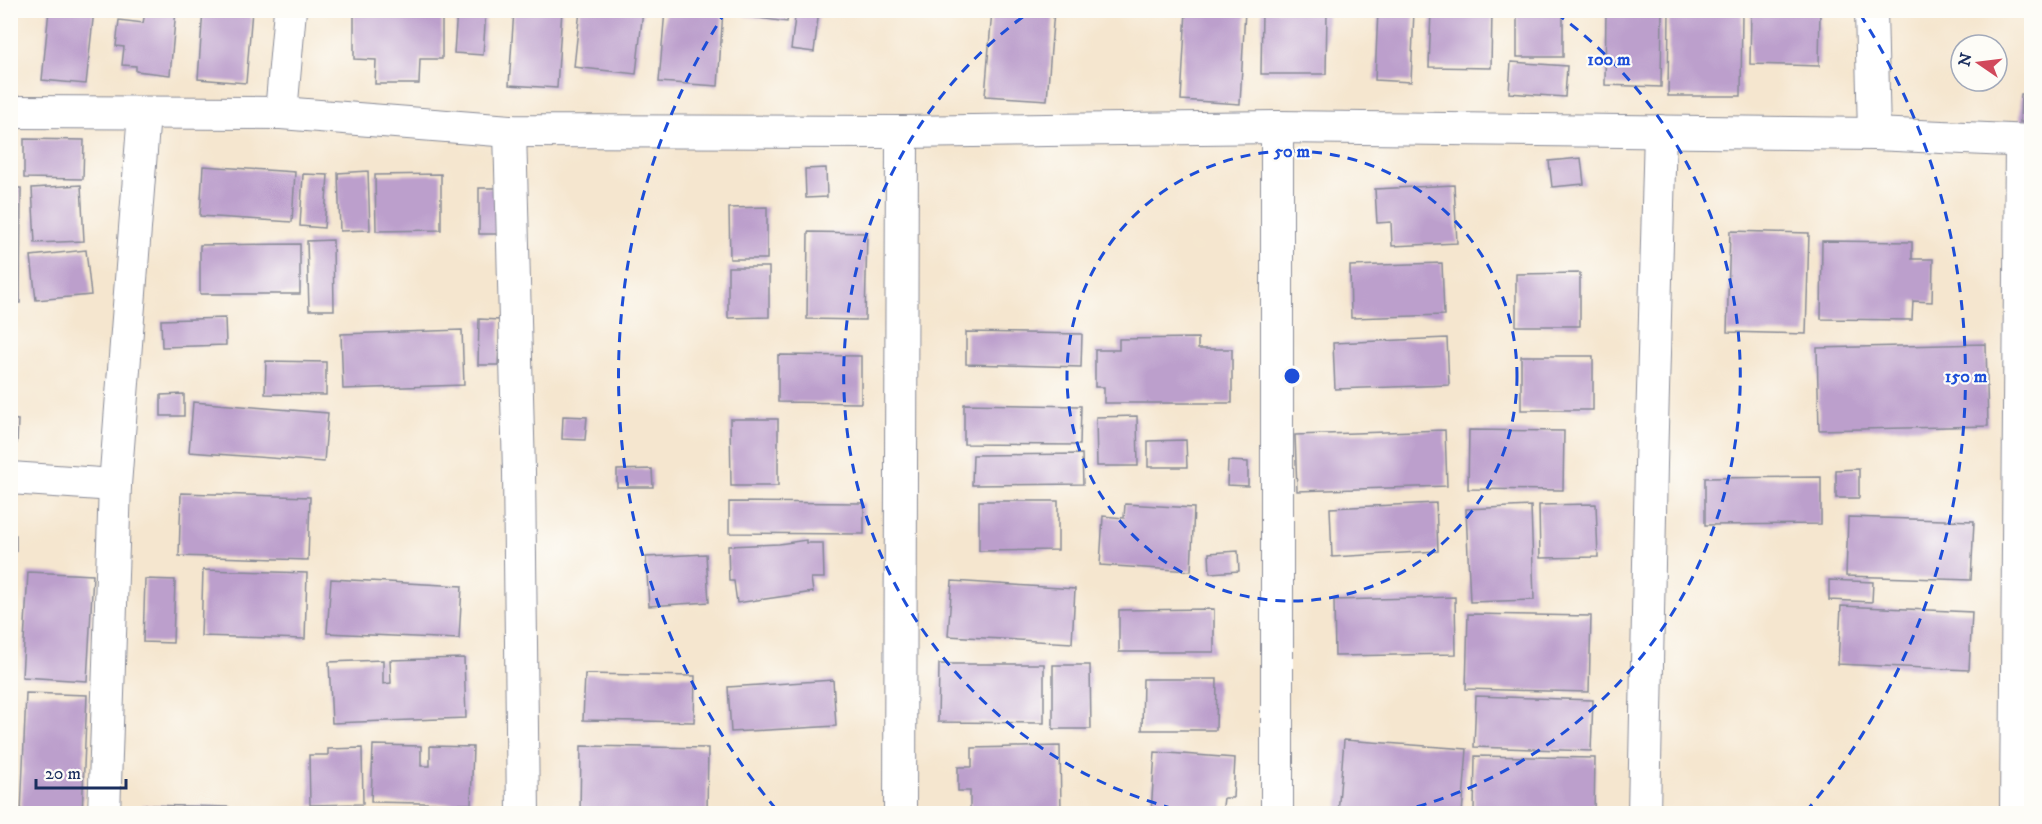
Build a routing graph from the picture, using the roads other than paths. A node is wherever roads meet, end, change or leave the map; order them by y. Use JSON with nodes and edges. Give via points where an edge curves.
{"nodes":[{"id":1,"x":290,"y":10,"type":"edge"},
{"id":2,"x":1871,"y":10,"type":"edge"},
{"id":3,"x":10,"y":112,"type":"edge"},
{"id":4,"x":144,"y":113,"type":"junction"},
{"id":5,"x":281,"y":113,"type":"junction"},
{"id":6,"x":1277,"y":127,"type":"junction"},
{"id":7,"x":510,"y":131,"type":"junction"},
{"id":8,"x":1660,"y":131,"type":"junction"},
{"id":9,"x":902,"y":132,"type":"junction"},
{"id":10,"x":1874,"y":134,"type":"junction"},
{"id":11,"x":2026,"y":141,"type":"edge"},
{"id":12,"x":10,"y":478,"type":"edge"},
{"id":13,"x":115,"y":485,"type":"junction"},
{"id":14,"x":104,"y":813,"type":"edge"},
{"id":15,"x":523,"y":813,"type":"edge"},
{"id":16,"x":900,"y":813,"type":"edge"},
{"id":17,"x":1277,"y":813,"type":"edge"},
{"id":18,"x":1644,"y":813,"type":"edge"},
{"id":19,"x":2016,"y":813,"type":"edge"}],
"edges":[{"from":1,"to":5,"type":"street"},
{"from":2,"to":10,"type":"street"},
{"from":3,"to":4,"type":"street"},
{"from":4,"to":5,"type":"street"},
{"from":4,"to":13,"type":"street"},
{"from":5,"to":7,"type":"street"},
{"from":6,"to":8,"type":"street"},
{"from":6,"to":9,"type":"street"},
{"from":6,"to":17,"type":"street"},
{"from":7,"to":9,"type":"street"},
{"from":7,"to":15,"type":"street"},
{"from":8,"to":10,"type":"street"},
{"from":8,"to":18,"type":"street"},
{"from":9,"to":16,"type":"street"},
{"from":10,"to":11,"type":"street"},
{"from":11,"to":19,"type":"street"},
{"from":12,"to":13,"type":"street"},
{"from":13,"to":14,"type":"street"}]}
